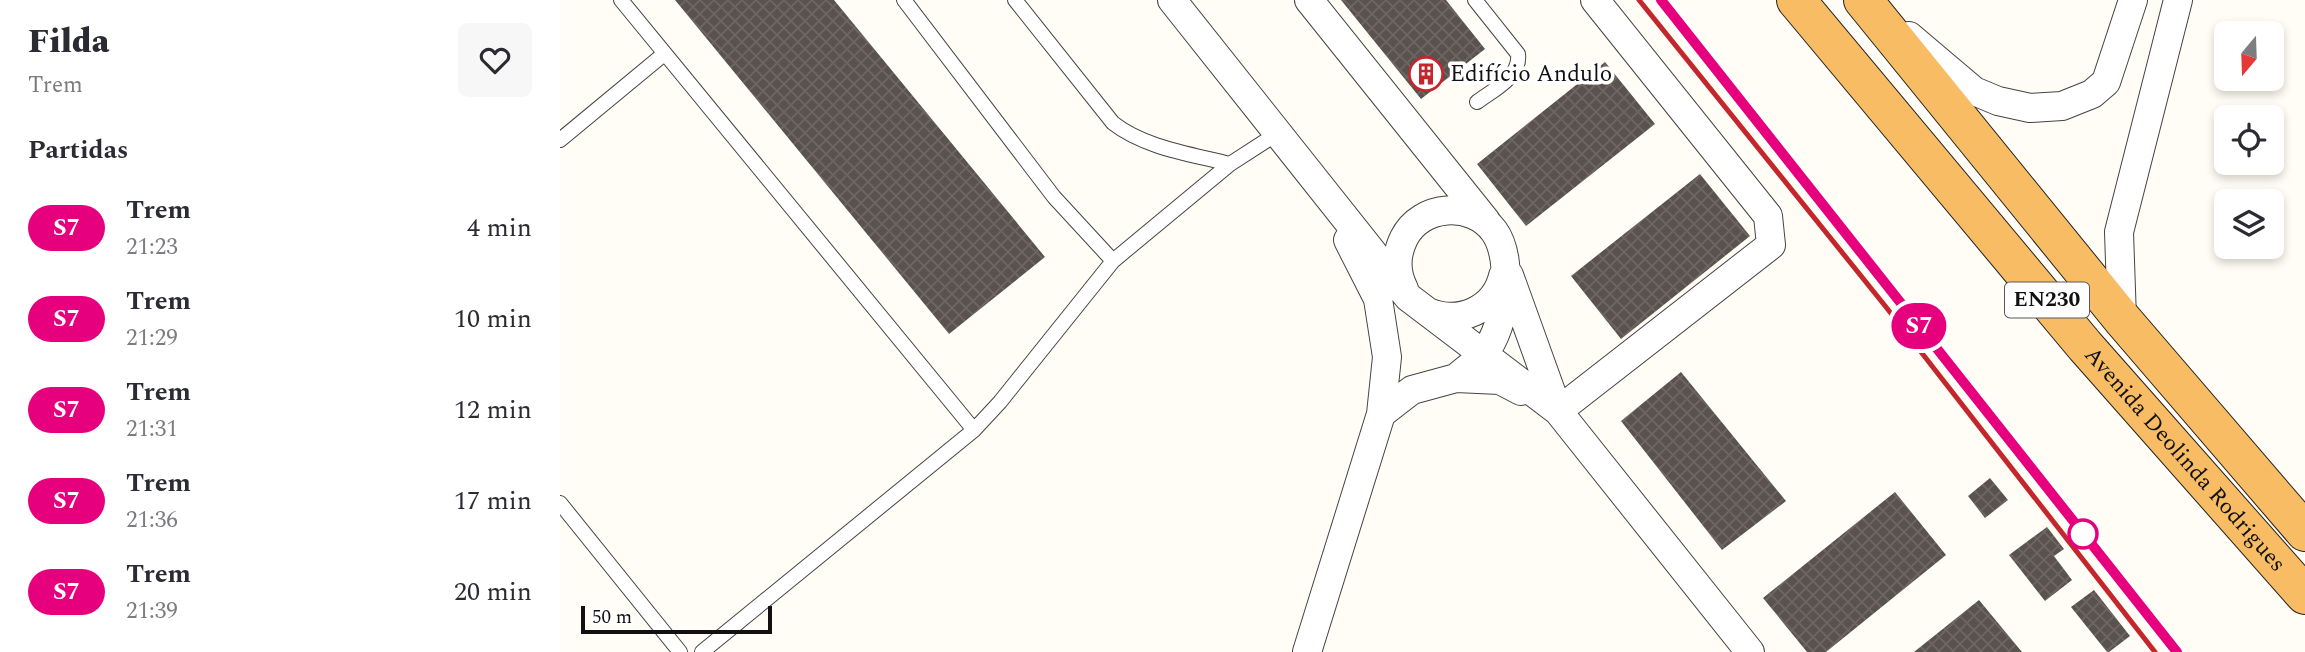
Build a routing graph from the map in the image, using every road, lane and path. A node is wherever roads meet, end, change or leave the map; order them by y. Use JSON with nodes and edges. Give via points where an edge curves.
{"nodes":[{"id":1,"x":621,"y":0,"type":"edge"},
{"id":2,"x":904,"y":0,"type":"edge"},
{"id":3,"x":1015,"y":0,"type":"edge"},
{"id":4,"x":1172,"y":0,"type":"edge"},
{"id":5,"x":1310,"y":0,"type":"edge"},
{"id":6,"x":1475,"y":0,"type":"edge"},
{"id":7,"x":1595,"y":0,"type":"edge"},
{"id":8,"x":1797,"y":0,"type":"edge"},
{"id":9,"x":1863,"y":0,"type":"edge"},
{"id":10,"x":1872,"y":0,"type":"edge"},
{"id":11,"x":2133,"y":0,"type":"edge"},
{"id":12,"x":2178,"y":0,"type":"edge"},
{"id":13,"x":664,"y":54,"type":"junction"},
{"id":14,"x":1477,"y":103,"type":"dead end"},
{"id":15,"x":1278,"y":133,"type":"junction"},
{"id":16,"x":560,"y":141,"type":"edge"},
{"id":17,"x":1230,"y":164,"type":"junction"},
{"id":18,"x":1321,"y":186,"type":"junction"},
{"id":19,"x":1494,"y":231,"type":"junction"},
{"id":20,"x":1113,"y":261,"type":"junction"},
{"id":21,"x":1505,"y":266,"type":"junction"},
{"id":22,"x":1415,"y":303,"type":"junction"},
{"id":23,"x":2122,"y":319,"type":"junction"},
{"id":24,"x":1485,"y":353,"type":"junction"},
{"id":25,"x":1456,"y":377,"type":"junction"},
{"id":26,"x":1558,"y":411,"type":"junction"},
{"id":27,"x":1381,"y":414,"type":"junction"},
{"id":28,"x":974,"y":430,"type":"junction"},
{"id":29,"x":560,"y":503,"type":"edge"},
{"id":30,"x":2305,"y":532,"type":"edge"},
{"id":31,"x":2305,"y":594,"type":"edge"},
{"id":32,"x":680,"y":652,"type":"edge"},
{"id":33,"x":702,"y":652,"type":"edge"},
{"id":34,"x":1307,"y":652,"type":"edge"},
{"id":35,"x":1749,"y":652,"type":"edge"}],
"edges":[{"from":1,"to":13,"type":"lane"},
{"from":2,"to":20,"type":"lane","via":[[1054,197]]},
{"from":3,"to":17,"type":"lane","via":[[1113,123],[1149,142]]},
{"from":4,"to":15,"type":"street"},
{"from":5,"to":19,"type":"street"},
{"from":6,"to":14,"type":"lane","via":[[1518,54],[1519,64]]},
{"from":7,"to":26,"type":"street","via":[[1768,216],[1771,244]]},
{"from":8,"to":31,"type":"highway","name":"Avenida Deolinda Rodrigues","number":"EN230","via":[[2085,346]]},
{"from":9,"to":23,"type":"highway","name":"Avenida Deolinda Rodrigues","number":"EN230"},
{"from":10,"to":11,"type":"street","via":[[1974,91],[2030,108],[2062,106],[2092,94],[2106,82]]},
{"from":12,"to":23,"type":"street","via":[[2119,232]]},
{"from":13,"to":16,"type":"lane"},
{"from":13,"to":28,"type":"lane"},
{"from":15,"to":17,"type":"lane"},
{"from":15,"to":18,"type":"street"},
{"from":17,"to":20,"type":"lane"},
{"from":18,"to":22,"type":"street"},
{"from":18,"to":27,"type":"street","via":[[1378,299],[1387,357]]},
{"from":19,"to":21,"type":"street"},
{"from":19,"to":22,"type":"street","via":[[1466,212],[1449,210],[1418,221],[1406,234],[1397,265],[1400,282]]},
{"from":20,"to":28,"type":"lane"},
{"from":21,"to":22,"type":"street","via":[[1491,300],[1476,311],[1440,317]]},
{"from":21,"to":24,"type":"street","via":[[1505,298],[1498,328]]},
{"from":21,"to":26,"type":"street"},
{"from":22,"to":24,"type":"street"},
{"from":23,"to":30,"type":"highway","name":"Avenida Deolinda Rodrigues","number":"EN230"},
{"from":24,"to":25,"type":"street"},
{"from":24,"to":26,"type":"street"},
{"from":25,"to":26,"type":"street","via":[[1500,380]]},
{"from":25,"to":27,"type":"street","via":[[1412,390]]},
{"from":26,"to":35,"type":"street"},
{"from":27,"to":34,"type":"street"},
{"from":28,"to":33,"type":"lane"},
{"from":29,"to":32,"type":"lane"}]}
